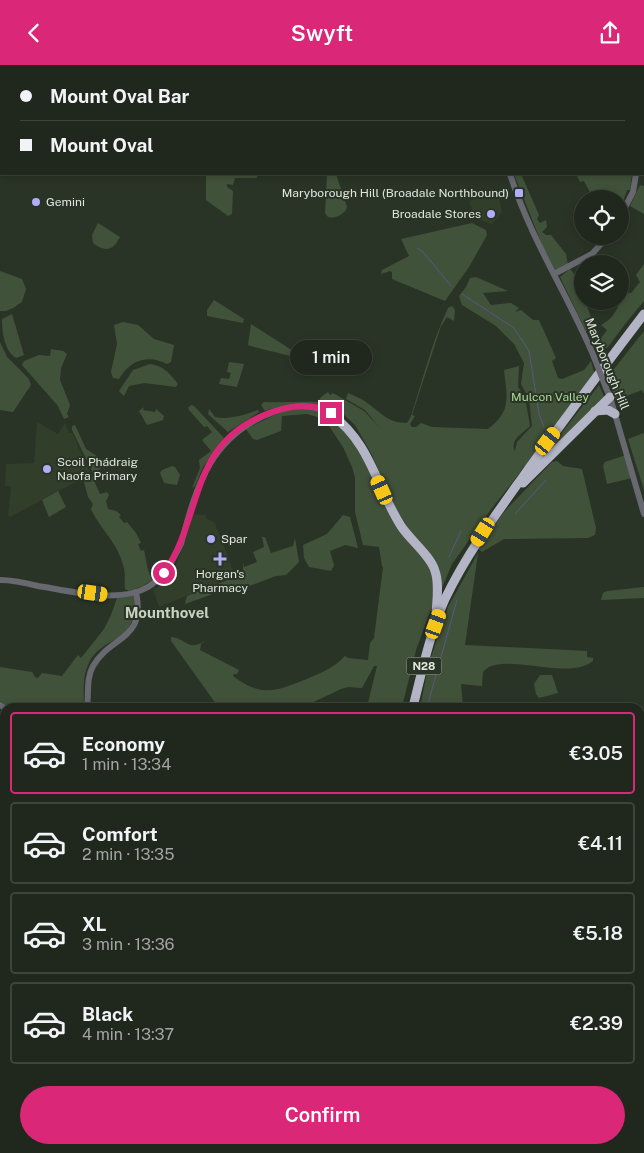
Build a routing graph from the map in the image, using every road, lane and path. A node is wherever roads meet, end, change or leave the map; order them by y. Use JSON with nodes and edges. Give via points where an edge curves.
{"nodes":[{"id":1,"x":510,"y":175,"type":"edge"},
{"id":2,"x":636,"y":175,"type":"edge"},
{"id":3,"x":629,"y":200,"type":"edge"},
{"id":4,"x":600,"y":245,"type":"edge"},
{"id":5,"x":554,"y":274,"type":"junction"},
{"id":6,"x":644,"y":314,"type":"edge"},
{"id":7,"x":610,"y":397,"type":"junction"},
{"id":8,"x":595,"y":411,"type":"junction"},
{"id":9,"x":331,"y":413,"type":"joint"},
{"id":10,"x":615,"y":414,"type":"junction"},
{"id":11,"x":505,"y":501,"type":"junction"},
{"id":12,"x":644,"y":514,"type":"edge"},
{"id":13,"x":0,"y":580,"type":"edge"},
{"id":14,"x":136,"y":592,"type":"junction"},
{"id":15,"x":436,"y":624,"type":"junction"},
{"id":16,"x":87,"y":703,"type":"edge"},
{"id":17,"x":414,"y":703,"type":"edge"}],
"edges":[{"from":1,"to":5,"type":"street","name":"Maryborough Hill"},
{"from":2,"to":3,"type":"street"},
{"from":4,"to":5,"type":"street","via":[[592,254]]},
{"from":5,"to":7,"type":"street","name":"Maryborough Hill","bridge":true},
{"from":6,"to":11,"type":"highway","number":"N28"},
{"from":7,"to":8,"type":"highway","number":"N28"},
{"from":7,"to":10,"type":"street","name":"Maryborough Hill"},
{"from":8,"to":10,"type":"highway","via":[[608,410]]},
{"from":8,"to":11,"type":"highway","number":"N28"},
{"from":9,"to":14,"type":"street","via":[[316,407],[292,406],[258,417],[230,437],[203,474],[181,545],[171,563],[152,584]]},
{"from":9,"to":15,"type":"highway","via":[[359,440],[388,504],[434,567],[437,581]]},
{"from":10,"to":12,"type":"street","name":"Maryborough Hill"},
{"from":11,"to":15,"type":"highway","number":"N28","via":[[462,564]]},
{"from":13,"to":14,"type":"street","via":[[107,595]]},
{"from":14,"to":16,"type":"street","via":[[140,607],[136,622],[93,666]]},
{"from":15,"to":17,"type":"highway","number":"N28"}]}
